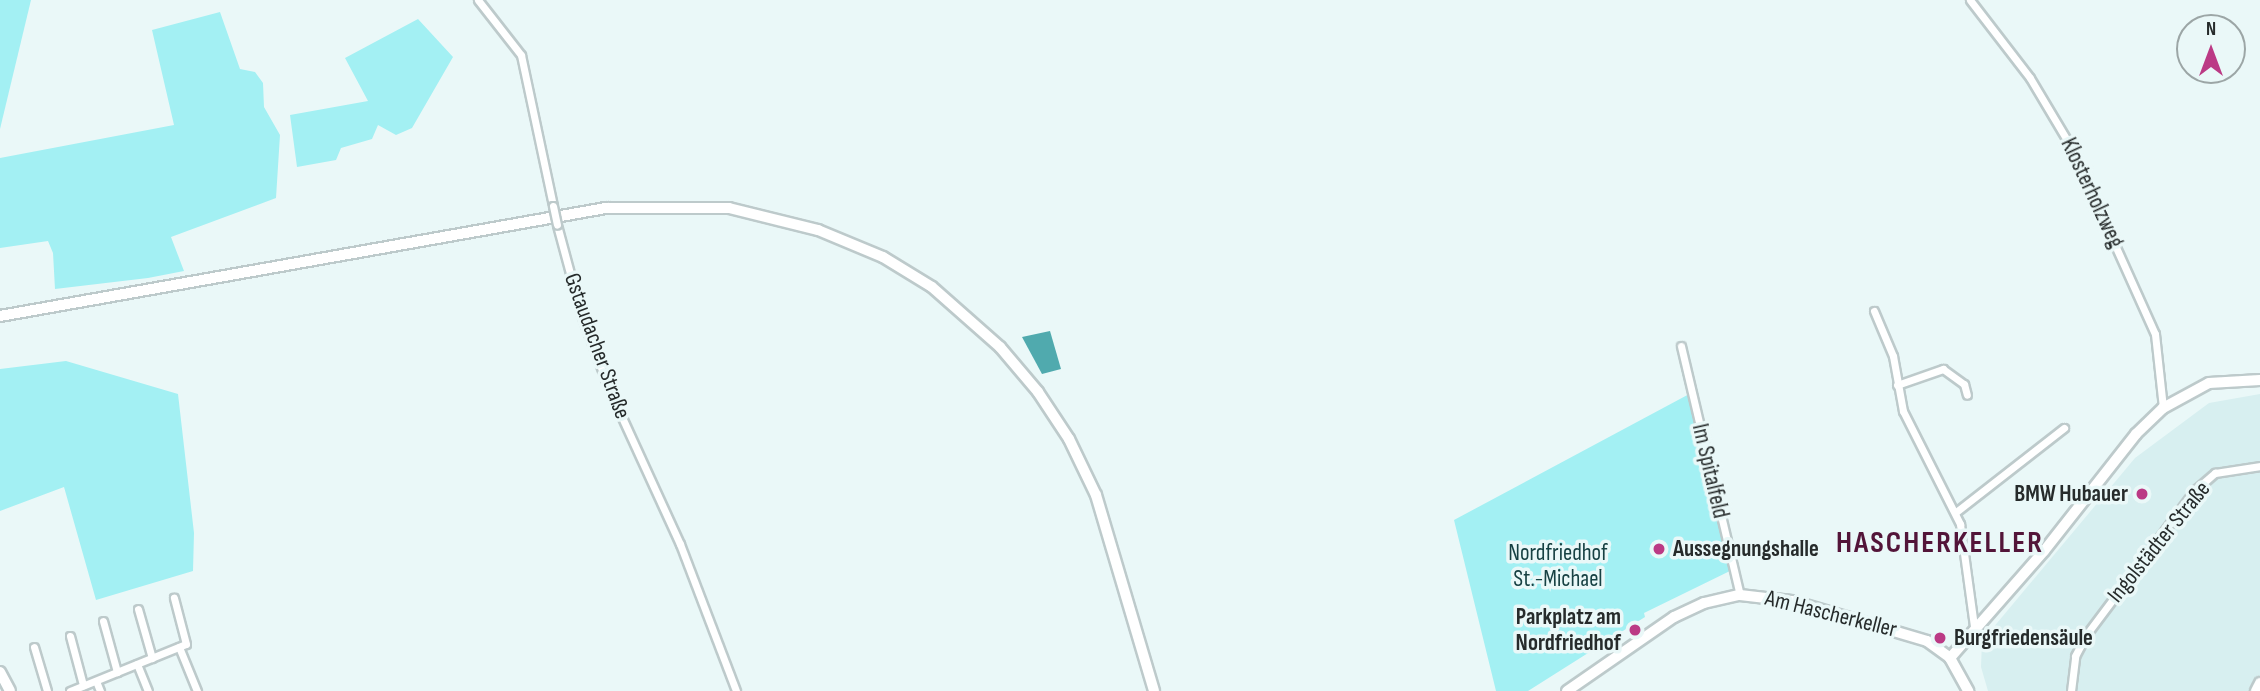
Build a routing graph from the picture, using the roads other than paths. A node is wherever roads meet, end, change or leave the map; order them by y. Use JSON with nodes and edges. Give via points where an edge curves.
{"nodes":[{"id":1,"x":478,"y":0,"type":"edge"},
{"id":2,"x":1970,"y":0,"type":"edge"},
{"id":3,"x":1874,"y":311,"type":"dead end"},
{"id":4,"x":0,"y":316,"type":"edge"},
{"id":5,"x":1681,"y":346,"type":"dead end"},
{"id":6,"x":2260,"y":380,"type":"edge"},
{"id":7,"x":1898,"y":385,"type":"junction"},
{"id":8,"x":1967,"y":395,"type":"dead end"},
{"id":9,"x":2162,"y":408,"type":"junction"},
{"id":10,"x":2064,"y":428,"type":"dead end"},
{"id":11,"x":2260,"y":466,"type":"edge"},
{"id":12,"x":1956,"y":512,"type":"junction"},
{"id":13,"x":1740,"y":595,"type":"junction"},
{"id":14,"x":174,"y":597,"type":"dead end"},
{"id":15,"x":138,"y":609,"type":"dead end"},
{"id":16,"x":103,"y":621,"type":"dead end"},
{"id":17,"x":1972,"y":630,"type":"junction"},
{"id":18,"x":70,"y":636,"type":"dead end"},
{"id":19,"x":183,"y":645,"type":"junction"},
{"id":20,"x":34,"y":647,"type":"dead end"},
{"id":21,"x":1942,"y":649,"type":"junction"},
{"id":22,"x":1960,"y":651,"type":"junction"},
{"id":23,"x":152,"y":658,"type":"junction"},
{"id":24,"x":1950,"y":658,"type":"junction"},
{"id":25,"x":137,"y":664,"type":"junction"},
{"id":26,"x":0,"y":672,"type":"edge"},
{"id":27,"x":117,"y":672,"type":"junction"},
{"id":28,"x":1960,"y":672,"type":"junction"},
{"id":29,"x":96,"y":681,"type":"junction"},
{"id":30,"x":2260,"y":683,"type":"edge"},
{"id":31,"x":83,"y":685,"type":"junction"},
{"id":32,"x":10,"y":691,"type":"edge"},
{"id":33,"x":47,"y":691,"type":"edge"},
{"id":34,"x":70,"y":691,"type":"edge"},
{"id":35,"x":100,"y":691,"type":"edge"},
{"id":36,"x":148,"y":691,"type":"edge"},
{"id":37,"x":197,"y":691,"type":"edge"},
{"id":38,"x":736,"y":691,"type":"edge"},
{"id":39,"x":1154,"y":691,"type":"edge"},
{"id":40,"x":1567,"y":691,"type":"edge"},
{"id":41,"x":1968,"y":691,"type":"edge"},
{"id":42,"x":2071,"y":691,"type":"edge"},
{"id":43,"x":2256,"y":691,"type":"edge"}],
"edges":[{"from":1,"to":38,"type":"street","name":"Gstaudacher Straße","bridge":true,"via":[[521,55],[581,314],[609,389],[680,544]]},
{"from":2,"to":9,"type":"street","name":"Klosterholzweg","via":[[2030,78],[2070,145],[2155,334]]},
{"from":3,"to":7,"type":"street","via":[[1893,356]]},
{"from":4,"to":39,"type":"main road","via":[[617,207],[729,208],[818,230],[884,257],[932,287],[1000,347],[1038,392],[1069,439],[1096,495]]},
{"from":5,"to":13,"type":"street","name":"Im Spitalfeld"},
{"from":6,"to":9,"type":"main road","via":[[2209,383]]},
{"from":7,"to":8,"type":"street","via":[[1943,369],[1964,384]]},
{"from":7,"to":12,"type":"street","via":[[1907,420]]},
{"from":9,"to":17,"type":"main road"},
{"from":10,"to":12,"type":"street"},
{"from":11,"to":42,"type":"street","name":"Ingolstädter Straße","via":[[2215,473],[2194,491],[2086,635],[2075,656]]},
{"from":12,"to":17,"type":"street"},
{"from":13,"to":21,"type":"main road","name":"Am Hascherkeller","via":[[1803,604],[1897,629]]},
{"from":13,"to":40,"type":"main road","name":"Am Hascherkeller","via":[[1704,603],[1674,617]]},
{"from":14,"to":19,"type":"street"},
{"from":15,"to":23,"type":"street"},
{"from":16,"to":27,"type":"street"},
{"from":17,"to":21,"type":"main road"},
{"from":17,"to":22,"type":"main road"},
{"from":18,"to":31,"type":"street"},
{"from":19,"to":23,"type":"street"},
{"from":19,"to":37,"type":"street"},
{"from":20,"to":33,"type":"street"},
{"from":21,"to":24,"type":"main road","name":"Am Hascherkeller"},
{"from":22,"to":24,"type":"main road"},
{"from":22,"to":28,"type":"main road"},
{"from":23,"to":25,"type":"street"},
{"from":24,"to":28,"type":"main road","name":"Am Hascherkeller"},
{"from":25,"to":27,"type":"street"},
{"from":25,"to":36,"type":"street"},
{"from":26,"to":32,"type":"main road"},
{"from":27,"to":29,"type":"street"},
{"from":28,"to":41,"type":"main road","name":"Am Hascherkeller"},
{"from":29,"to":31,"type":"street"},
{"from":29,"to":35,"type":"street"},
{"from":30,"to":43,"type":"main road"},
{"from":31,"to":34,"type":"street"}]}
